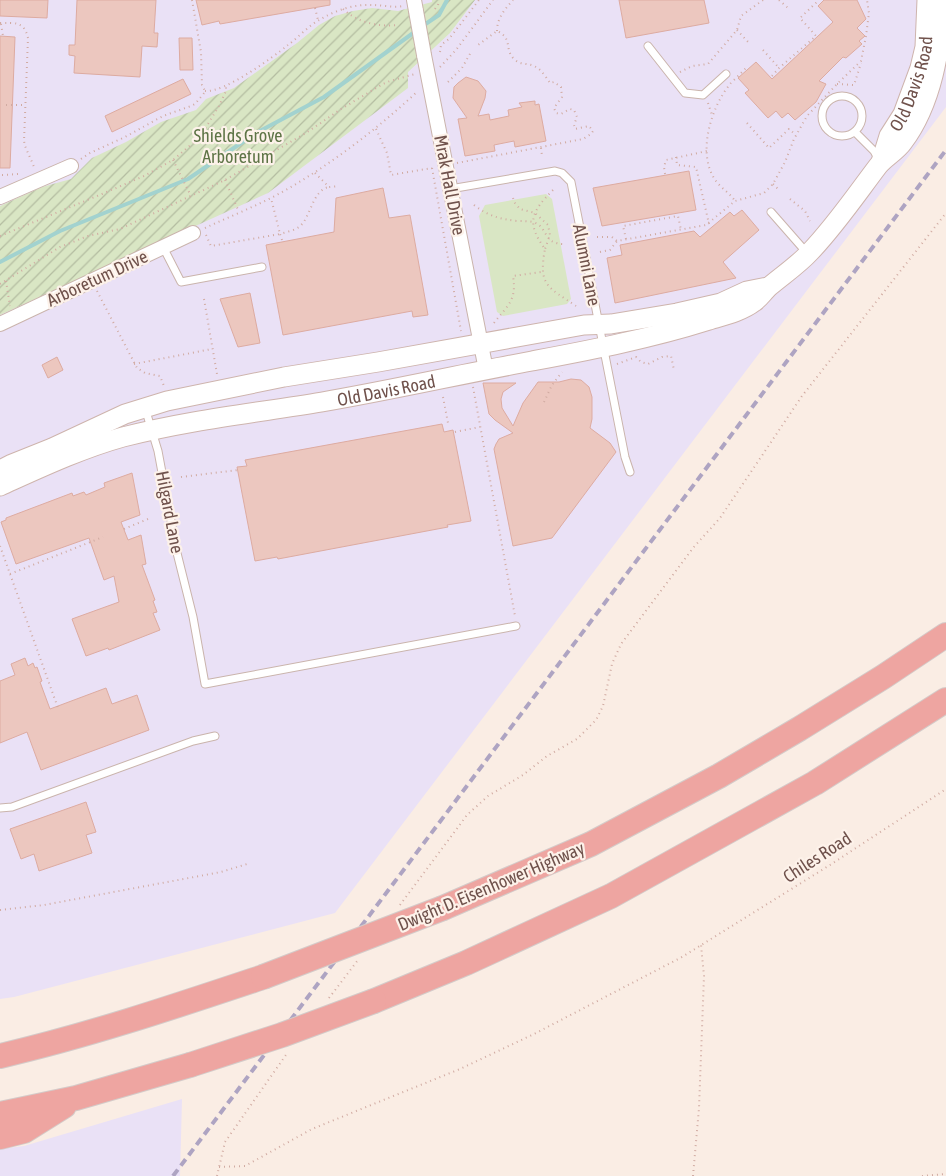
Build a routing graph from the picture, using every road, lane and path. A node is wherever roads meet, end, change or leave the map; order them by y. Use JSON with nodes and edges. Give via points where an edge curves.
{"nodes":[{"id":1,"x":192,"y":0,"type":"edge"},
{"id":2,"x":439,"y":0,"type":"edge"},
{"id":3,"x":479,"y":0,"type":"edge"},
{"id":4,"x":493,"y":0,"type":"edge"},
{"id":5,"x":513,"y":0,"type":"edge"},
{"id":6,"x":763,"y":0,"type":"edge"},
{"id":7,"x":779,"y":0,"type":"edge"},
{"id":8,"x":819,"y":0,"type":"edge"},
{"id":9,"x":867,"y":0,"type":"edge"},
{"id":10,"x":927,"y":0,"type":"edge"},
{"id":11,"x":940,"y":0,"type":"edge"},
{"id":12,"x":415,"y":5,"type":"edge"},
{"id":13,"x":315,"y":8,"type":"dead end"},
{"id":14,"x":788,"y":8,"type":"dead end"},
{"id":15,"x":343,"y":9,"type":"junction"},
{"id":16,"x":434,"y":9,"type":"dead end"},
{"id":17,"x":318,"y":20,"type":"junction"},
{"id":18,"x":0,"y":24,"type":"edge"},
{"id":19,"x":398,"y":25,"type":"dead end"},
{"id":20,"x":737,"y":30,"type":"junction"},
{"id":21,"x":497,"y":31,"type":"junction"},
{"id":22,"x":3,"y":36,"type":"dead end"},
{"id":23,"x":750,"y":43,"type":"dead end"},
{"id":24,"x":478,"y":45,"type":"dead end"},
{"id":25,"x":648,"y":46,"type":"dead end"},
{"id":26,"x":763,"y":50,"type":"dead end"},
{"id":27,"x":440,"y":52,"type":"dead end"},
{"id":28,"x":471,"y":52,"type":"dead end"},
{"id":29,"x":861,"y":61,"type":"junction"},
{"id":30,"x":746,"y":68,"type":"dead end"},
{"id":31,"x":779,"y":68,"type":"junction"},
{"id":32,"x":412,"y":74,"type":"dead end"},
{"id":33,"x":726,"y":74,"type":"dead end"},
{"id":34,"x":772,"y":76,"type":"dead end"},
{"id":35,"x":671,"y":77,"type":"junction"},
{"id":36,"x":430,"y":78,"type":"junction"},
{"id":37,"x":448,"y":82,"type":"dead end"},
{"id":38,"x":837,"y":84,"type":"junction"},
{"id":39,"x":226,"y":86,"type":"junction"},
{"id":40,"x":206,"y":91,"type":"junction"},
{"id":41,"x":703,"y":95,"type":"junction"},
{"id":42,"x":6,"y":105,"type":"dead end"},
{"id":43,"x":26,"y":105,"type":"junction"},
{"id":44,"x":712,"y":116,"type":"junction"},
{"id":45,"x":747,"y":123,"type":"dead end"},
{"id":46,"x":376,"y":128,"type":"junction"},
{"id":47,"x":855,"y":132,"type":"junction"},
{"id":48,"x":796,"y":135,"type":"junction"},
{"id":49,"x":540,"y":148,"type":"junction"},
{"id":50,"x":707,"y":151,"type":"junction"},
{"id":51,"x":542,"y":156,"type":"dead end"},
{"id":52,"x":676,"y":157,"type":"junction"},
{"id":53,"x":173,"y":160,"type":"junction"},
{"id":54,"x":881,"y":162,"type":"junction"},
{"id":55,"x":454,"y":164,"type":"dead end"},
{"id":56,"x":71,"y":166,"type":"joint"},
{"id":57,"x":439,"y":167,"type":"dead end"},
{"id":58,"x":432,"y":168,"type":"junction"},
{"id":59,"x":315,"y":173,"type":"junction"},
{"id":60,"x":10,"y":174,"type":"dead end"},
{"id":61,"x":665,"y":174,"type":"dead end"},
{"id":62,"x":2,"y":175,"type":"dead end"},
{"id":63,"x":40,"y":179,"type":"junction"},
{"id":64,"x":225,"y":180,"type":"junction"},
{"id":65,"x":773,"y":184,"type":"junction"},
{"id":66,"x":339,"y":186,"type":"dead end"},
{"id":67,"x":329,"y":187,"type":"junction"},
{"id":68,"x":450,"y":189,"type":"junction"},
{"id":69,"x":553,"y":190,"type":"dead end"},
{"id":70,"x":780,"y":191,"type":"dead end"},
{"id":71,"x":0,"y":196,"type":"edge"},
{"id":72,"x":191,"y":196,"type":"junction"},
{"id":73,"x":271,"y":198,"type":"junction"},
{"id":74,"x":513,"y":198,"type":"dead end"},
{"id":75,"x":790,"y":199,"type":"dead end"},
{"id":76,"x":735,"y":200,"type":"junction"},
{"id":77,"x":474,"y":205,"type":"dead end"},
{"id":78,"x":239,"y":212,"type":"junction"},
{"id":79,"x":771,"y":212,"type":"dead end"},
{"id":80,"x":535,"y":213,"type":"junction"},
{"id":81,"x":946,"y":213,"type":"edge"},
{"id":82,"x":810,"y":221,"type":"dead end"},
{"id":83,"x":532,"y":222,"type":"junction"},
{"id":84,"x":709,"y":224,"type":"junction"},
{"id":85,"x":681,"y":230,"type":"junction"},
{"id":86,"x":198,"y":231,"type":"junction"},
{"id":87,"x":280,"y":234,"type":"junction"},
{"id":88,"x":0,"y":236,"type":"edge"},
{"id":89,"x":597,"y":237,"type":"dead end"},
{"id":90,"x":282,"y":240,"type":"dead end"},
{"id":91,"x":549,"y":240,"type":"junction"},
{"id":92,"x":626,"y":240,"type":"junction"},
{"id":93,"x":617,"y":241,"type":"junction"},
{"id":94,"x":564,"y":244,"type":"dead end"},
{"id":95,"x":163,"y":247,"type":"junction"},
{"id":96,"x":545,"y":250,"type":"junction"},
{"id":97,"x":600,"y":252,"type":"dead end"},
{"id":98,"x":808,"y":254,"type":"junction"},
{"id":99,"x":262,"y":267,"type":"dead end"},
{"id":100,"x":541,"y":272,"type":"junction"},
{"id":101,"x":92,"y":280,"type":"junction"},
{"id":102,"x":6,"y":281,"type":"junction"},
{"id":103,"x":0,"y":284,"type":"edge"},
{"id":104,"x":768,"y":287,"type":"junction"},
{"id":105,"x":204,"y":299,"type":"dead end"},
{"id":106,"x":576,"y":306,"type":"dead end"},
{"id":107,"x":10,"y":308,"type":"dead end"},
{"id":108,"x":494,"y":322,"type":"dead end"},
{"id":109,"x":0,"y":324,"type":"edge"},
{"id":110,"x":599,"y":324,"type":"junction"},
{"id":111,"x":462,"y":337,"type":"dead end"},
{"id":112,"x":480,"y":344,"type":"junction"},
{"id":113,"x":603,"y":347,"type":"junction"},
{"id":114,"x":212,"y":349,"type":"junction"},
{"id":115,"x":134,"y":364,"type":"junction"},
{"id":116,"x":614,"y":364,"type":"dead end"},
{"id":117,"x":486,"y":370,"type":"junction"},
{"id":118,"x":674,"y":370,"type":"dead end"},
{"id":119,"x":562,"y":372,"type":"dead end"},
{"id":120,"x":217,"y":374,"type":"dead end"},
{"id":121,"x":472,"y":383,"type":"dead end"},
{"id":122,"x":165,"y":390,"type":"dead end"},
{"id":123,"x":443,"y":397,"type":"dead end"},
{"id":124,"x":544,"y":402,"type":"dead end"},
{"id":125,"x":145,"y":407,"type":"junction"},
{"id":126,"x":448,"y":422,"type":"dead end"},
{"id":127,"x":480,"y":427,"type":"junction"},
{"id":128,"x":153,"y":430,"type":"junction"},
{"id":129,"x":455,"y":432,"type":"dead end"},
{"id":130,"x":0,"y":470,"type":"edge"},
{"id":131,"x":238,"y":470,"type":"dead end"},
{"id":132,"x":630,"y":472,"type":"dead end"},
{"id":133,"x":181,"y":477,"type":"dead end"},
{"id":134,"x":0,"y":486,"type":"edge"},
{"id":135,"x":148,"y":519,"type":"dead end"},
{"id":136,"x":124,"y":529,"type":"dead end"},
{"id":137,"x":103,"y":537,"type":"dead end"},
{"id":138,"x":0,"y":546,"type":"edge"},
{"id":139,"x":10,"y":574,"type":"junction"},
{"id":140,"x":516,"y":626,"type":"joint"},
{"id":141,"x":946,"y":635,"type":"edge"},
{"id":142,"x":946,"y":700,"type":"edge"},
{"id":143,"x":58,"y":708,"type":"dead end"},
{"id":144,"x":215,"y":736,"type":"dead end"},
{"id":145,"x":946,"y":789,"type":"edge"},
{"id":146,"x":0,"y":808,"type":"edge"},
{"id":147,"x":247,"y":864,"type":"dead end"},
{"id":148,"x":400,"y":904,"type":"dead end"},
{"id":149,"x":0,"y":910,"type":"edge"},
{"id":150,"x":701,"y":945,"type":"junction"},
{"id":151,"x":358,"y":960,"type":"dead end"},
{"id":152,"x":328,"y":999,"type":"dead end"},
{"id":153,"x":46,"y":1045,"type":"junction"},
{"id":154,"x":294,"y":1045,"type":"dead end"},
{"id":155,"x":0,"y":1048,"type":"edge"},
{"id":156,"x":0,"y":1056,"type":"edge"},
{"id":157,"x":76,"y":1098,"type":"junction"},
{"id":158,"x":0,"y":1114,"type":"edge"},
{"id":159,"x":0,"y":1137,"type":"edge"},
{"id":160,"x":218,"y":1167,"type":"junction"},
{"id":161,"x":946,"y":1174,"type":"edge"},
{"id":162,"x":217,"y":1176,"type":"edge"},
{"id":163,"x":693,"y":1176,"type":"edge"},
{"id":164,"x":922,"y":1176,"type":"edge"}],
"edges":[{"from":1,"to":40,"type":"path","via":[[201,52],[202,85]]},
{"from":2,"to":16,"type":"path"},
{"from":3,"to":27,"type":"path","via":[[441,46]]},
{"from":4,"to":36,"type":"path","via":[[456,50]]},
{"from":5,"to":21,"type":"path","via":[[504,10]]},
{"from":6,"to":20,"type":"path","via":[[741,16]]},
{"from":7,"to":14,"type":"path"},
{"from":8,"to":31,"type":"path","via":[[800,18],[816,36]]},
{"from":9,"to":29,"type":"path","via":[[866,36]]},
{"from":10,"to":54,"type":"street","name":"Old Davis Road","via":[[925,47],[920,68],[903,114],[889,136]]},
{"from":11,"to":54,"type":"street","name":"Old Davis Road","via":[[941,30],[926,99],[902,143]]},
{"from":12,"to":15,"type":"path"},
{"from":12,"to":36,"type":"street","name":"Mrak Hall Drive","bridge":true},
{"from":13,"to":17,"type":"path"},
{"from":15,"to":17,"type":"path"},
{"from":15,"to":19,"type":"path","via":[[372,24]]},
{"from":17,"to":39,"type":"path","via":[[288,46]]},
{"from":18,"to":22,"type":"path"},
{"from":18,"to":43,"type":"path","via":[[14,23],[26,30]]},
{"from":20,"to":23,"type":"path"},
{"from":20,"to":35,"type":"path","via":[[708,64],[692,66]]},
{"from":21,"to":24,"type":"path"},
{"from":21,"to":49,"type":"path","via":[[506,36],[516,61],[535,66],[550,83],[560,87],[562,97],[554,108],[556,113],[574,110],[577,117],[574,128],[578,130],[589,126],[593,131],[583,139]]},
{"from":25,"to":35,"type":"lane"},
{"from":26,"to":31,"type":"path"},
{"from":28,"to":37,"type":"path","via":[[462,68]]},
{"from":29,"to":38,"type":"path"},
{"from":29,"to":38,"type":"path","via":[[854,85]]},
{"from":30,"to":44,"type":"path","via":[[726,89]]},
{"from":31,"to":34,"type":"path"},
{"from":32,"to":64,"type":"path","via":[[383,84]]},
{"from":33,"to":41,"type":"lane"},
{"from":35,"to":41,"type":"lane","via":[[685,94]]},
{"from":36,"to":46,"type":"path"},
{"from":36,"to":68,"type":"street","name":"Mrak Hall Drive"},
{"from":38,"to":48,"type":"path","via":[[807,116]]},
{"from":39,"to":40,"type":"path"},
{"from":39,"to":53,"type":"path","via":[[220,106],[200,137]]},
{"from":40,"to":56,"type":"path","via":[[195,104],[90,152]]},
{"from":41,"to":44,"type":"path"},
{"from":42,"to":43,"type":"path"},
{"from":43,"to":63,"type":"path","via":[[25,146]]},
{"from":44,"to":50,"type":"path"},
{"from":45,"to":48,"type":"path","via":[[769,148],[789,128]]},
{"from":46,"to":58,"type":"path","via":[[387,153],[391,175]]},
{"from":46,"to":59,"type":"path"},
{"from":47,"to":47,"type":"lane","via":[[840,136],[826,128],[822,115],[832,98],[845,96],[857,102],[862,121]]},
{"from":47,"to":54,"type":"lane"},
{"from":48,"to":65,"type":"path"},
{"from":49,"to":51,"type":"path"},
{"from":49,"to":55,"type":"path"},
{"from":50,"to":52,"type":"path"},
{"from":50,"to":76,"type":"path","via":[[714,179]]},
{"from":52,"to":61,"type":"path","via":[[666,160]]},
{"from":52,"to":84,"type":"path","via":[[677,165],[696,167]]},
{"from":53,"to":72,"type":"path"},
{"from":53,"to":88,"type":"path","via":[[144,176]]},
{"from":54,"to":98,"type":"street","name":"Old Davis Road"},
{"from":56,"to":63,"type":"street"},
{"from":57,"to":58,"type":"path"},
{"from":58,"to":111,"type":"path"},
{"from":59,"to":67,"type":"path"},
{"from":59,"to":73,"type":"path"},
{"from":60,"to":62,"type":"path"},
{"from":63,"to":71,"type":"street"},
{"from":64,"to":72,"type":"path"},
{"from":64,"to":78,"type":"path"},
{"from":65,"to":70,"type":"path"},
{"from":65,"to":76,"type":"path","via":[[764,193]]},
{"from":66,"to":67,"type":"path"},
{"from":67,"to":87,"type":"path","via":[[320,193],[299,227]]},
{"from":68,"to":110,"type":"lane","name":"Alumni Lane","via":[[555,171],[567,177],[573,189]]},
{"from":68,"to":112,"type":"street","name":"Mrak Hall Drive"},
{"from":69,"to":80,"type":"path"},
{"from":72,"to":102,"type":"path","via":[[120,229],[60,247]]},
{"from":73,"to":78,"type":"path"},
{"from":73,"to":87,"type":"path"},
{"from":74,"to":80,"type":"path","via":[[520,209]]},
{"from":75,"to":82,"type":"path"},
{"from":76,"to":84,"type":"path"},
{"from":77,"to":83,"type":"path","via":[[491,217]]},
{"from":78,"to":86,"type":"path"},
{"from":79,"to":98,"type":"lane"},
{"from":80,"to":83,"type":"path"},
{"from":80,"to":91,"type":"path","via":[[548,225]]},
{"from":81,"to":148,"type":"path","via":[[802,396],[720,518],[620,644],[596,720],[577,739],[488,796],[467,815]]},
{"from":83,"to":91,"type":"path"},
{"from":83,"to":96,"type":"path"},
{"from":84,"to":85,"type":"path"},
{"from":85,"to":92,"type":"path"},
{"from":85,"to":92,"type":"path","via":[[678,216],[623,226]]},
{"from":86,"to":87,"type":"path","via":[[211,246]]},
{"from":86,"to":95,"type":"street","name":"Arboretum Drive"},
{"from":87,"to":90,"type":"path"},
{"from":89,"to":93,"type":"path","via":[[612,237]]},
{"from":91,"to":94,"type":"path"},
{"from":91,"to":96,"type":"path"},
{"from":92,"to":93,"type":"path"},
{"from":93,"to":97,"type":"path","via":[[610,250]]},
{"from":95,"to":99,"type":"lane","via":[[181,282]]},
{"from":95,"to":101,"type":"street","name":"Arboretum Drive"},
{"from":96,"to":100,"type":"path"},
{"from":98,"to":104,"type":"street","name":"Old Davis Road"},
{"from":100,"to":106,"type":"path","via":[[558,294]]},
{"from":100,"to":108,"type":"path","via":[[513,276],[515,289],[510,304]]},
{"from":101,"to":109,"type":"street","name":"Arboretum Drive"},
{"from":101,"to":115,"type":"path"},
{"from":102,"to":103,"type":"path"},
{"from":102,"to":107,"type":"path"},
{"from":104,"to":110,"type":"street","name":"Old Davis Road","via":[[747,291],[721,303],[676,313]]},
{"from":104,"to":113,"type":"street","name":"Old Davis Road","via":[[755,302],[733,313]]},
{"from":105,"to":114,"type":"path"},
{"from":110,"to":112,"type":"street","name":"Old Davis Road"},
{"from":110,"to":113,"type":"lane","name":"Alumni Lane"},
{"from":112,"to":117,"type":"street","name":"Mrak Hall Drive"},
{"from":112,"to":125,"type":"street","name":"Old Davis Road","via":[[284,377]]},
{"from":113,"to":117,"type":"street","name":"Old Davis Road"},
{"from":113,"to":132,"type":"lane","name":"Alumni Lane"},
{"from":114,"to":115,"type":"path"},
{"from":114,"to":120,"type":"path"},
{"from":115,"to":122,"type":"path","via":[[140,372],[160,376]]},
{"from":116,"to":118,"type":"path","via":[[636,357],[648,364],[671,356]]},
{"from":117,"to":128,"type":"street","name":"Old Davis Road"},
{"from":119,"to":124,"type":"path"},
{"from":121,"to":127,"type":"path"},
{"from":123,"to":126,"type":"path"},
{"from":125,"to":128,"type":"lane","name":"Hilgard Lane"},
{"from":125,"to":130,"type":"street","name":"Old Davis Road"},
{"from":127,"to":129,"type":"path"},
{"from":127,"to":140,"type":"path"},
{"from":128,"to":134,"type":"street","name":"Old Davis Road","via":[[68,456]]},
{"from":128,"to":140,"type":"lane","name":"Hilgard Lane","via":[[205,684]]},
{"from":131,"to":133,"type":"path"},
{"from":135,"to":136,"type":"path"},
{"from":137,"to":139,"type":"path"},
{"from":138,"to":139,"type":"path"},
{"from":139,"to":143,"type":"path"},
{"from":141,"to":153,"type":"highway","name":"Dwight D. Eisenhower Highway","bridge":true,"via":[[866,688],[719,776],[591,844],[442,908],[264,977],[136,1020]]},
{"from":142,"to":157,"type":"highway","bridge":true,"via":[[815,783],[610,896],[466,963],[282,1034]]},
{"from":144,"to":146,"type":"lane","via":[[192,741],[12,807]]},
{"from":145,"to":150,"type":"path","name":"Chiles Road"},
{"from":147,"to":149,"type":"path","via":[[221,872],[44,905]]},
{"from":150,"to":160,"type":"path","name":"Chiles Road","via":[[534,1034],[460,1069],[312,1129],[245,1166]]},
{"from":150,"to":163,"type":"path","via":[[704,976]]},
{"from":151,"to":152,"type":"path"},
{"from":153,"to":155,"type":"highway"},
{"from":153,"to":156,"type":"highway","name":"Dwight D. Eisenhower Highway"},
{"from":154,"to":160,"type":"path","via":[[225,1142]]},
{"from":157,"to":158,"type":"highway"},
{"from":157,"to":159,"type":"highway","via":[[24,1131]]},
{"from":160,"to":162,"type":"path"},
{"from":161,"to":164,"type":"path"}]}
